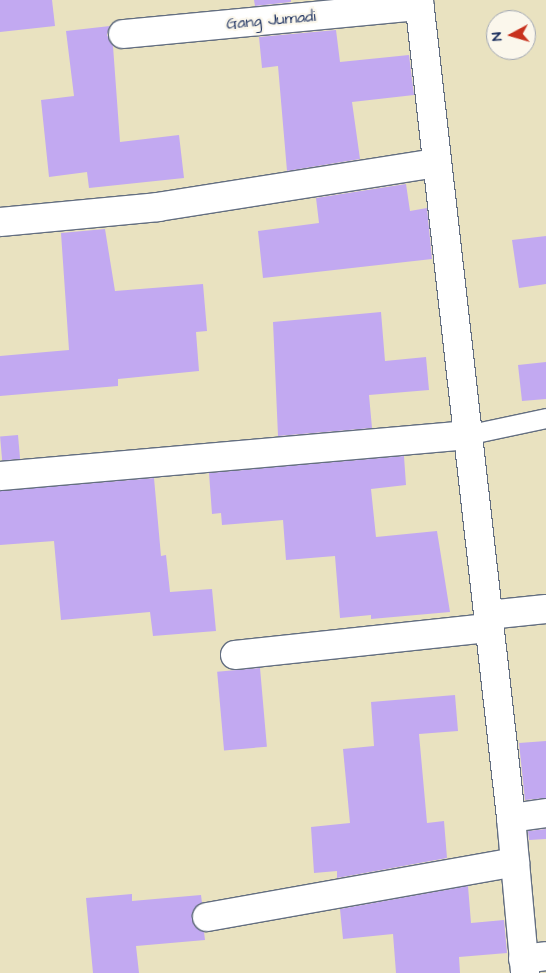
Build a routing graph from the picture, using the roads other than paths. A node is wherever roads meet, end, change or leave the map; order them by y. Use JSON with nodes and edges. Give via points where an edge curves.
{"nodes":[{"id":1,"x":419,"y":3,"type":"edge"},
{"id":2,"x":122,"y":34,"type":"dead end"},
{"id":3,"x":436,"y":163,"type":"junction"},
{"id":4,"x":0,"y":222,"type":"edge"},
{"id":5,"x":546,"y":418,"type":"edge"},
{"id":6,"x":466,"y":435,"type":"junction"},
{"id":7,"x":0,"y":476,"type":"edge"},
{"id":8,"x":546,"y":609,"type":"edge"},
{"id":9,"x":488,"y":622,"type":"junction"},
{"id":10,"x":235,"y":655,"type":"dead end"},
{"id":11,"x":546,"y":814,"type":"edge"},
{"id":12,"x":511,"y":818,"type":"junction"},
{"id":13,"x":515,"y":862,"type":"junction"},
{"id":14,"x":207,"y":917,"type":"dead end"},
{"id":15,"x":531,"y":962,"type":"edge"}],
"edges":[{"from":1,"to":2,"type":"street","name":"Gang Jumadi"},
{"from":1,"to":3,"type":"street"},
{"from":3,"to":4,"type":"street","via":[[158,207]]},
{"from":3,"to":6,"type":"street"},
{"from":5,"to":6,"type":"lane"},
{"from":6,"to":7,"type":"street"},
{"from":6,"to":9,"type":"street"},
{"from":8,"to":9,"type":"street"},
{"from":9,"to":10,"type":"street"},
{"from":9,"to":12,"type":"street"},
{"from":11,"to":12,"type":"street"},
{"from":12,"to":13,"type":"street"},
{"from":13,"to":14,"type":"street"},
{"from":13,"to":15,"type":"street"}]}
